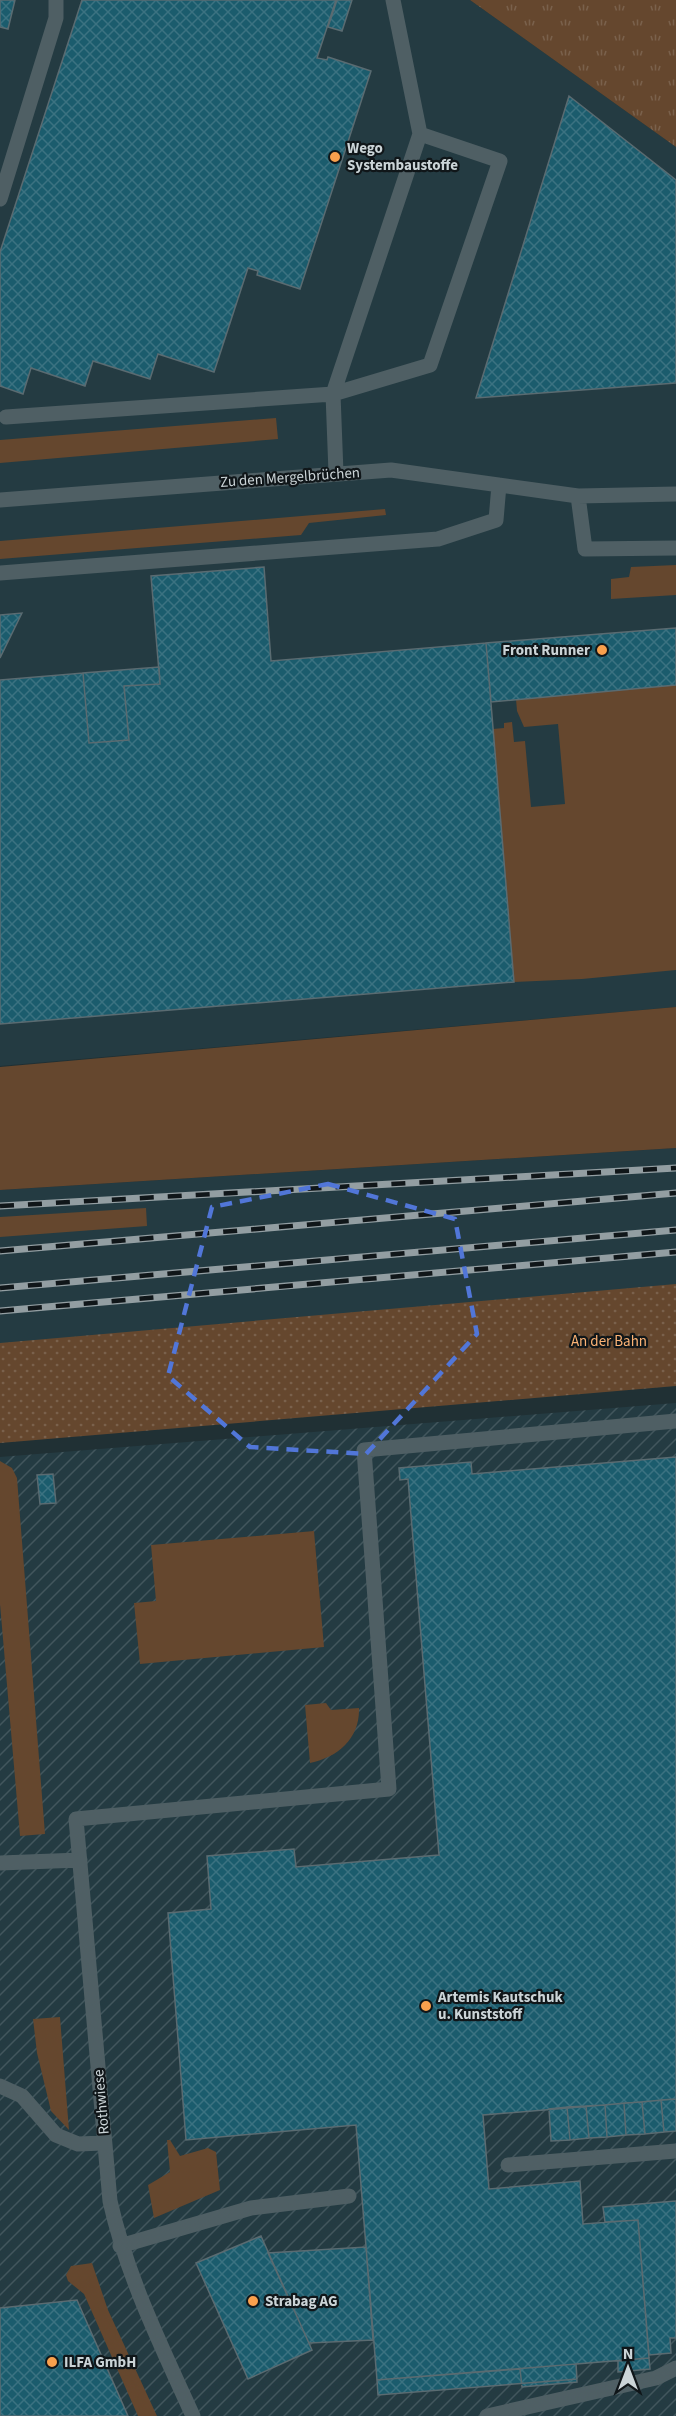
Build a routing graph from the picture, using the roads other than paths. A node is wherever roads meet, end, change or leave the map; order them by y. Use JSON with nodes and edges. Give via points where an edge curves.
{"nodes":[{"id":1,"x":56,"y":0,"type":"edge"},
{"id":2,"x":393,"y":0,"type":"edge"},
{"id":3,"x":420,"y":134,"type":"junction"},
{"id":4,"x":0,"y":199,"type":"edge"},
{"id":5,"x":333,"y":394,"type":"junction"},
{"id":6,"x":6,"y":417,"type":"dead end"},
{"id":7,"x":336,"y":473,"type":"junction"},
{"id":8,"x":499,"y":485,"type":"junction"},
{"id":9,"x":676,"y":494,"type":"edge"},
{"id":10,"x":578,"y":496,"type":"junction"},
{"id":11,"x":0,"y":500,"type":"edge"},
{"id":12,"x":676,"y":548,"type":"edge"},
{"id":13,"x":0,"y":573,"type":"edge"},
{"id":14,"x":676,"y":1421,"type":"edge"},
{"id":15,"x":80,"y":1860,"type":"junction"},
{"id":16,"x":0,"y":1863,"type":"edge"},
{"id":17,"x":0,"y":2086,"type":"edge"},
{"id":18,"x":104,"y":2143,"type":"junction"},
{"id":19,"x":676,"y":2151,"type":"edge"},
{"id":20,"x":508,"y":2165,"type":"dead end"},
{"id":21,"x":349,"y":2196,"type":"dead end"},
{"id":22,"x":120,"y":2246,"type":"junction"},
{"id":23,"x":676,"y":2368,"type":"edge"},
{"id":24,"x":193,"y":2416,"type":"edge"},
{"id":25,"x":487,"y":2416,"type":"edge"}],
"edges":[{"from":1,"to":4,"type":"street","via":[[56,18]]},
{"from":2,"to":3,"type":"street"},
{"from":3,"to":5,"type":"street"},
{"from":3,"to":5,"type":"street","via":[[500,161],[430,365]]},
{"from":5,"to":6,"type":"street"},
{"from":5,"to":7,"type":"street"},
{"from":7,"to":8,"type":"street","name":"Zu den Mergelbrüchen","via":[[391,470]]},
{"from":7,"to":11,"type":"street","name":"Zu den Mergelbrüchen"},
{"from":8,"to":10,"type":"street","name":"Zu den Mergelbrüchen"},
{"from":8,"to":13,"type":"street","via":[[496,520],[438,539]]},
{"from":9,"to":10,"type":"street","name":"Zu den Mergelbrüchen"},
{"from":10,"to":12,"type":"street","via":[[585,549]]},
{"from":14,"to":15,"type":"street","name":"Rothwiese","via":[[364,1450],[389,1789],[76,1819]]},
{"from":15,"to":16,"type":"street"},
{"from":15,"to":18,"type":"street","name":"Rothwiese"},
{"from":17,"to":18,"type":"street","via":[[22,2096],[56,2135],[78,2144]]},
{"from":18,"to":22,"type":"street","name":"Rothwiese"},
{"from":19,"to":20,"type":"street"},
{"from":21,"to":22,"type":"street","via":[[251,2208]]},
{"from":22,"to":24,"type":"street","name":"Rothwiese"},
{"from":23,"to":25,"type":"street","via":[[656,2378]]}]}
